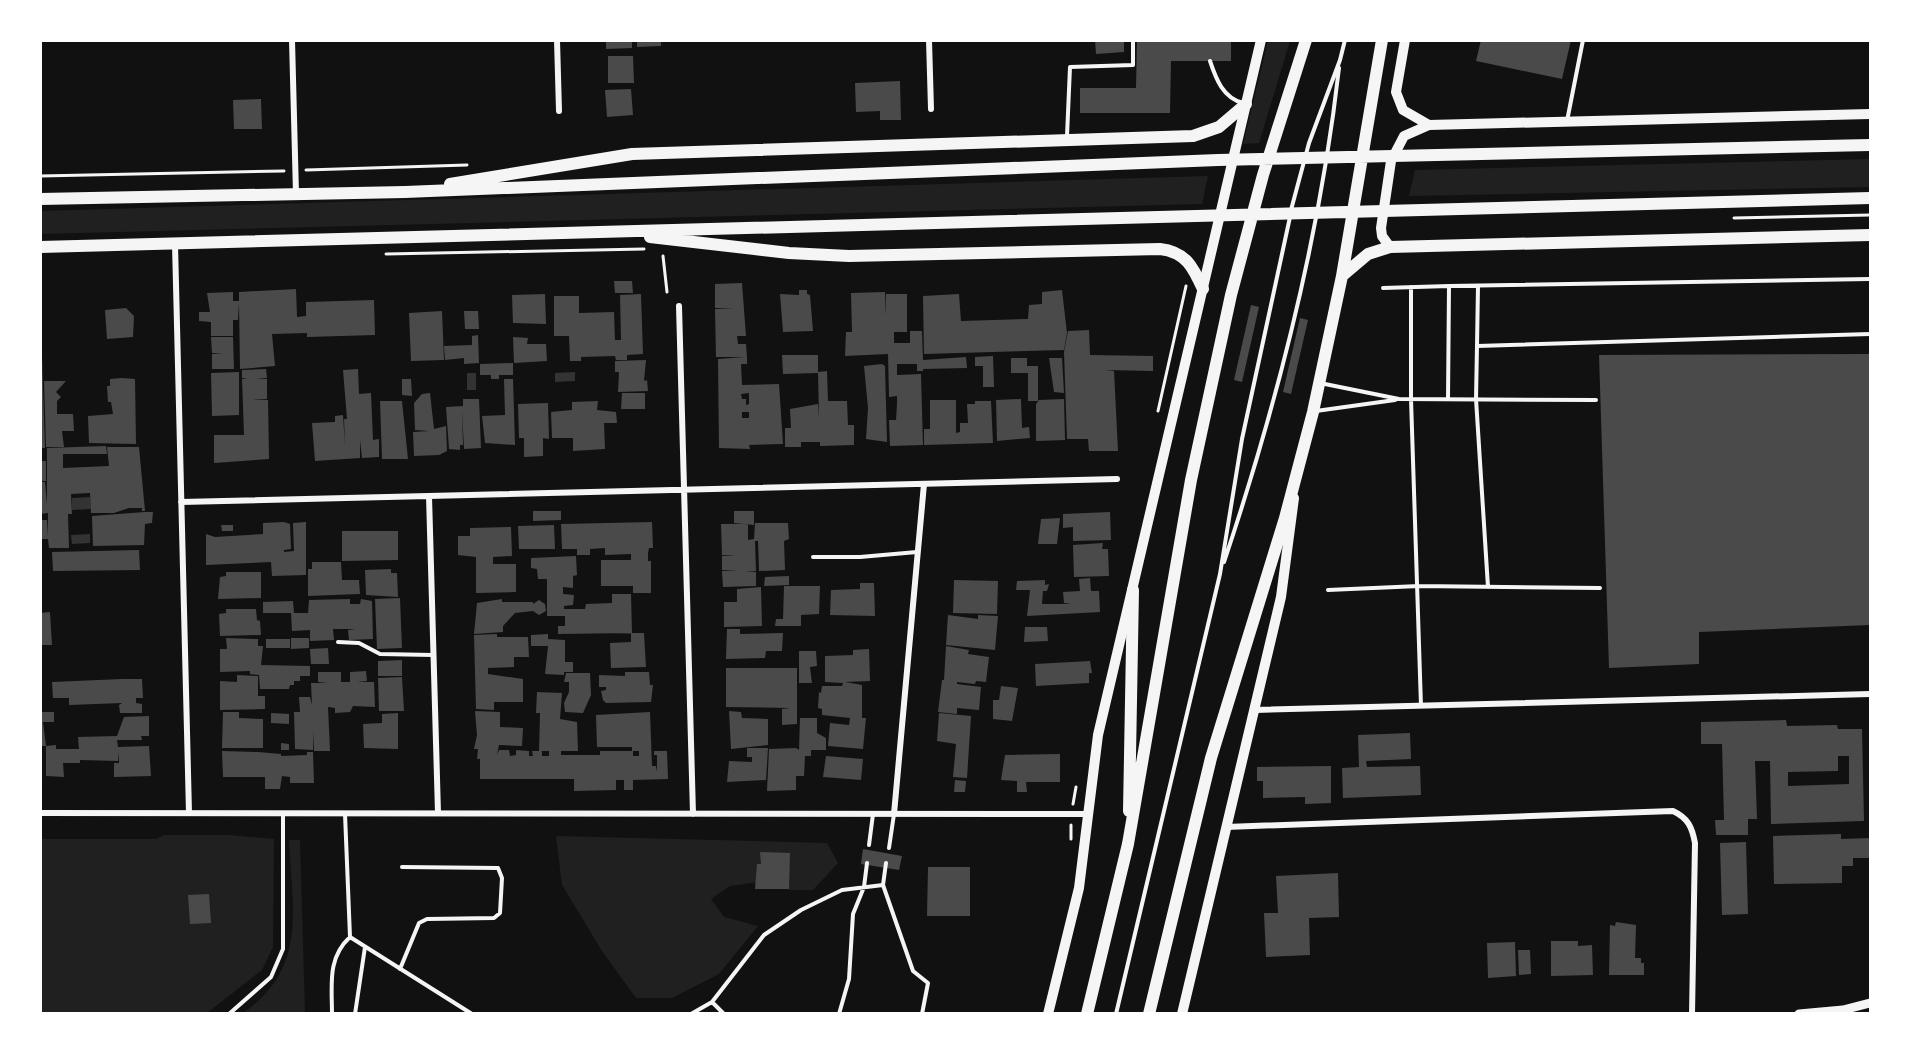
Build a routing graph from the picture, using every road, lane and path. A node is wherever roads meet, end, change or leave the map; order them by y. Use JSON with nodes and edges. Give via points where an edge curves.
{"nodes":[{"id":1,"x":292,"y":40,"type":"edge"},
{"id":2,"x":557,"y":40,"type":"edge"},
{"id":3,"x":929,"y":40,"type":"edge"},
{"id":4,"x":1133,"y":40,"type":"edge"},
{"id":5,"x":1261,"y":40,"type":"edge"},
{"id":6,"x":1306,"y":40,"type":"edge"},
{"id":7,"x":1345,"y":40,"type":"edge"},
{"id":8,"x":1382,"y":40,"type":"edge"},
{"id":9,"x":1388,"y":40,"type":"edge"},
{"id":10,"x":1406,"y":40,"type":"edge"},
{"id":11,"x":1583,"y":40,"type":"edge"},
{"id":12,"x":1340,"y":60,"type":"junction"},
{"id":13,"x":1210,"y":61,"type":"dead end"},
{"id":14,"x":1377,"y":66,"type":"junction"},
{"id":15,"x":1246,"y":104,"type":"junction"},
{"id":16,"x":931,"y":109,"type":"dead end"},
{"id":17,"x":559,"y":111,"type":"dead end"},
{"id":18,"x":1870,"y":114,"type":"edge"},
{"id":19,"x":1567,"y":122,"type":"junction"},
{"id":20,"x":1429,"y":125,"type":"junction"},
{"id":21,"x":1067,"y":140,"type":"junction"},
{"id":22,"x":1870,"y":145,"type":"edge"},
{"id":23,"x":477,"y":165,"type":"dead end"},
{"id":24,"x":312,"y":170,"type":"dead end"},
{"id":25,"x":278,"y":171,"type":"dead end"},
{"id":26,"x":40,"y":176,"type":"edge"},
{"id":27,"x":405,"y":192,"type":"junction"},
{"id":28,"x":296,"y":194,"type":"junction"},
{"id":29,"x":1870,"y":198,"type":"edge"},
{"id":30,"x":40,"y":199,"type":"edge"},
{"id":31,"x":607,"y":232,"type":"junction"},
{"id":32,"x":1870,"y":235,"type":"edge"},
{"id":33,"x":174,"y":243,"type":"junction"},
{"id":34,"x":40,"y":247,"type":"edge"},
{"id":35,"x":1390,"y":247,"type":"junction"},
{"id":36,"x":650,"y":249,"type":"dead end"},
{"id":37,"x":376,"y":254,"type":"dead end"},
{"id":38,"x":663,"y":256,"type":"dead end"},
{"id":39,"x":1342,"y":276,"type":"junction"},
{"id":40,"x":1870,"y":279,"type":"edge"},
{"id":41,"x":1188,"y":280,"type":"dead end"},
{"id":42,"x":1449,"y":286,"type":"junction"},
{"id":43,"x":1478,"y":286,"type":"junction"},
{"id":44,"x":1411,"y":287,"type":"junction"},
{"id":45,"x":1383,"y":288,"type":"dead end"},
{"id":46,"x":1203,"y":290,"type":"junction"},
{"id":47,"x":667,"y":292,"type":"dead end"},
{"id":48,"x":679,"y":306,"type":"dead end"},
{"id":49,"x":1870,"y":334,"type":"edge"},
{"id":50,"x":1477,"y":346,"type":"junction"},
{"id":51,"x":1320,"y":383,"type":"junction"},
{"id":52,"x":1399,"y":399,"type":"junction"},
{"id":53,"x":1411,"y":399,"type":"junction"},
{"id":54,"x":1448,"y":399,"type":"junction"},
{"id":55,"x":1476,"y":399,"type":"junction"},
{"id":56,"x":1596,"y":400,"type":"dead end"},
{"id":57,"x":1313,"y":412,"type":"junction"},
{"id":58,"x":1157,"y":417,"type":"dead end"},
{"id":59,"x":1297,"y":475,"type":"junction"},
{"id":60,"x":1117,"y":479,"type":"dead end"},
{"id":61,"x":924,"y":484,"type":"junction"},
{"id":62,"x":684,"y":490,"type":"junction"},
{"id":63,"x":429,"y":496,"type":"junction"},
{"id":64,"x":181,"y":502,"type":"junction"},
{"id":65,"x":918,"y":552,"type":"junction"},
{"id":66,"x":813,"y":557,"type":"dead end"},
{"id":67,"x":1220,"y":574,"type":"junction"},
{"id":68,"x":1419,"y":586,"type":"junction"},
{"id":69,"x":1488,"y":587,"type":"junction"},
{"id":70,"x":1600,"y":588,"type":"dead end"},
{"id":71,"x":1133,"y":590,"type":"junction"},
{"id":72,"x":1328,"y":590,"type":"dead end"},
{"id":73,"x":338,"y":642,"type":"dead end"},
{"id":74,"x":434,"y":655,"type":"junction"},
{"id":75,"x":1870,"y":694,"type":"edge"},
{"id":76,"x":1420,"y":705,"type":"junction"},
{"id":77,"x":1255,"y":710,"type":"junction"},
{"id":78,"x":40,"y":813,"type":"edge"},
{"id":79,"x":189,"y":813,"type":"junction"},
{"id":80,"x":283,"y":813,"type":"junction"},
{"id":81,"x":345,"y":813,"type":"junction"},
{"id":82,"x":438,"y":813,"type":"junction"},
{"id":83,"x":873,"y":813,"type":"junction"},
{"id":84,"x":693,"y":814,"type":"junction"},
{"id":85,"x":894,"y":814,"type":"junction"},
{"id":86,"x":1087,"y":814,"type":"junction"},
{"id":87,"x":1226,"y":827,"type":"junction"},
{"id":88,"x":1128,"y":844,"type":"junction"},
{"id":89,"x":869,"y":845,"type":"dead end"},
{"id":90,"x":889,"y":848,"type":"dead end"},
{"id":91,"x":867,"y":863,"type":"dead end"},
{"id":92,"x":886,"y":863,"type":"dead end"},
{"id":93,"x":402,"y":867,"type":"dead end"},
{"id":94,"x":883,"y":885,"type":"junction"},
{"id":95,"x":864,"y":887,"type":"junction"},
{"id":96,"x":350,"y":937,"type":"junction"},
{"id":97,"x":365,"y":946,"type":"junction"},
{"id":98,"x":400,"y":969,"type":"junction"},
{"id":99,"x":712,"y":1002,"type":"junction"},
{"id":100,"x":1870,"y":1003,"type":"edge"},
{"id":101,"x":229,"y":1014,"type":"edge"},
{"id":102,"x":332,"y":1014,"type":"edge"},
{"id":103,"x":355,"y":1014,"type":"edge"},
{"id":104,"x":472,"y":1014,"type":"edge"},
{"id":105,"x":691,"y":1014,"type":"edge"},
{"id":106,"x":724,"y":1014,"type":"edge"},
{"id":107,"x":840,"y":1014,"type":"edge"},
{"id":108,"x":922,"y":1014,"type":"edge"},
{"id":109,"x":1048,"y":1014,"type":"edge"},
{"id":110,"x":1088,"y":1014,"type":"edge"},
{"id":111,"x":1116,"y":1014,"type":"edge"},
{"id":112,"x":1149,"y":1014,"type":"edge"},
{"id":113,"x":1182,"y":1014,"type":"edge"},
{"id":114,"x":1692,"y":1014,"type":"edge"},
{"id":115,"x":1799,"y":1014,"type":"edge"}],
"edges":[{"from":1,"to":28,"type":"street"},
{"from":2,"to":17,"type":"street"},
{"from":3,"to":16,"type":"street"},
{"from":4,"to":21,"type":"lane","via":[[1133,65],[1070,67]]},
{"from":5,"to":15,"type":"main road"},
{"from":6,"to":88,"type":"highway","via":[[1258,191],[1231,295],[1185,511]]},
{"from":7,"to":12,"type":"lane"},
{"from":8,"to":14,"type":"highway"},
{"from":9,"to":14,"type":"highway"},
{"from":10,"to":20,"type":"main road","via":[[1396,92],[1403,110]]},
{"from":11,"to":19,"type":"lane"},
{"from":12,"to":67,"type":"lane","via":[[1309,143],[1292,204],[1242,439]]},
{"from":12,"to":67,"type":"lane","via":[[1326,170],[1285,352],[1261,452]]},
{"from":13,"to":15,"type":"lane","via":[[1216,81],[1234,101]]},
{"from":14,"to":39,"type":"highway"},
{"from":15,"to":21,"type":"highway","via":[[1219,128],[1193,136]]},
{"from":15,"to":46,"type":"main road"},
{"from":18,"to":19,"type":"main road"},
{"from":19,"to":20,"type":"main road"},
{"from":20,"to":35,"type":"main road","via":[[1404,136],[1391,161],[1381,228]]},
{"from":21,"to":27,"type":"highway","via":[[632,154]]},
{"from":22,"to":27,"type":"highway","via":[[1218,160]]},
{"from":23,"to":24,"type":"path"},
{"from":25,"to":26,"type":"path"},
{"from":27,"to":28,"type":"highway"},
{"from":28,"to":30,"type":"highway"},
{"from":29,"to":31,"type":"highway"},
{"from":31,"to":33,"type":"highway"},
{"from":31,"to":46,"type":"highway","via":[[815,255],[1171,250],[1186,259]]},
{"from":32,"to":35,"type":"highway"},
{"from":33,"to":34,"type":"highway"},
{"from":33,"to":64,"type":"street"},
{"from":35,"to":39,"type":"highway","via":[[1368,254]]},
{"from":36,"to":37,"type":"path"},
{"from":38,"to":47,"type":"path"},
{"from":39,"to":51,"type":"highway"},
{"from":40,"to":43,"type":"lane"},
{"from":41,"to":58,"type":"path"},
{"from":42,"to":43,"type":"lane"},
{"from":42,"to":44,"type":"lane"},
{"from":42,"to":54,"type":"lane"},
{"from":43,"to":50,"type":"lane"},
{"from":44,"to":45,"type":"lane"},
{"from":44,"to":53,"type":"lane"},
{"from":46,"to":71,"type":"main road"},
{"from":48,"to":62,"type":"street"},
{"from":49,"to":50,"type":"lane"},
{"from":50,"to":55,"type":"lane"},
{"from":51,"to":52,"type":"lane"},
{"from":51,"to":57,"type":"highway"},
{"from":52,"to":53,"type":"lane"},
{"from":52,"to":57,"type":"lane"},
{"from":53,"to":54,"type":"lane"},
{"from":53,"to":68,"type":"lane"},
{"from":54,"to":55,"type":"lane"},
{"from":55,"to":56,"type":"lane"},
{"from":55,"to":69,"type":"lane"},
{"from":57,"to":59,"type":"highway"},
{"from":59,"to":77,"type":"main road","via":[[1281,597]]},
{"from":59,"to":112,"type":"highway","via":[[1211,758]]},
{"from":60,"to":61,"type":"street"},
{"from":61,"to":62,"type":"street"},
{"from":61,"to":65,"type":"street"},
{"from":62,"to":63,"type":"street"},
{"from":62,"to":84,"type":"street"},
{"from":63,"to":64,"type":"street"},
{"from":63,"to":74,"type":"street"},
{"from":64,"to":79,"type":"street"},
{"from":65,"to":66,"type":"lane"},
{"from":65,"to":85,"type":"street"},
{"from":67,"to":111,"type":"lane"},
{"from":68,"to":69,"type":"lane"},
{"from":68,"to":72,"type":"lane"},
{"from":68,"to":76,"type":"lane"},
{"from":69,"to":70,"type":"lane"},
{"from":71,"to":86,"type":"main road","via":[[1098,735]]},
{"from":71,"to":88,"type":"highway"},
{"from":73,"to":74,"type":"lane","via":[[359,643],[380,654]]},
{"from":74,"to":82,"type":"street"},
{"from":75,"to":76,"type":"street"},
{"from":76,"to":77,"type":"street"},
{"from":77,"to":87,"type":"main road"},
{"from":78,"to":79,"type":"street"},
{"from":79,"to":80,"type":"street"},
{"from":80,"to":81,"type":"street"},
{"from":80,"to":101,"type":"lane","via":[[283,949],[271,977]]},
{"from":81,"to":82,"type":"street"},
{"from":81,"to":96,"type":"lane"},
{"from":82,"to":84,"type":"street"},
{"from":83,"to":84,"type":"street"},
{"from":83,"to":85,"type":"street"},
{"from":83,"to":89,"type":"lane"},
{"from":85,"to":86,"type":"street"},
{"from":85,"to":90,"type":"lane"},
{"from":86,"to":109,"type":"main road","via":[[1079,888]]},
{"from":87,"to":113,"type":"main road"},
{"from":87,"to":114,"type":"street","via":[[1661,809],[1684,816],[1695,843]]},
{"from":88,"to":110,"type":"highway"},
{"from":91,"to":95,"type":"lane"},
{"from":92,"to":94,"type":"lane"},
{"from":93,"to":98,"type":"lane","via":[[498,868],[501,878],[500,913],[494,918],[426,919],[419,923]]},
{"from":94,"to":95,"type":"lane"},
{"from":94,"to":108,"type":"lane","via":[[913,971],[928,983]]},
{"from":95,"to":99,"type":"lane","via":[[842,890],[801,910],[764,935]]},
{"from":95,"to":107,"type":"lane","via":[[853,914],[849,979]]},
{"from":96,"to":97,"type":"lane"},
{"from":96,"to":102,"type":"lane","via":[[338,948],[332,965]]},
{"from":97,"to":98,"type":"lane"},
{"from":97,"to":103,"type":"lane"},
{"from":98,"to":104,"type":"lane"},
{"from":99,"to":105,"type":"lane"},
{"from":99,"to":106,"type":"lane"},
{"from":100,"to":115,"type":"street"}]}
